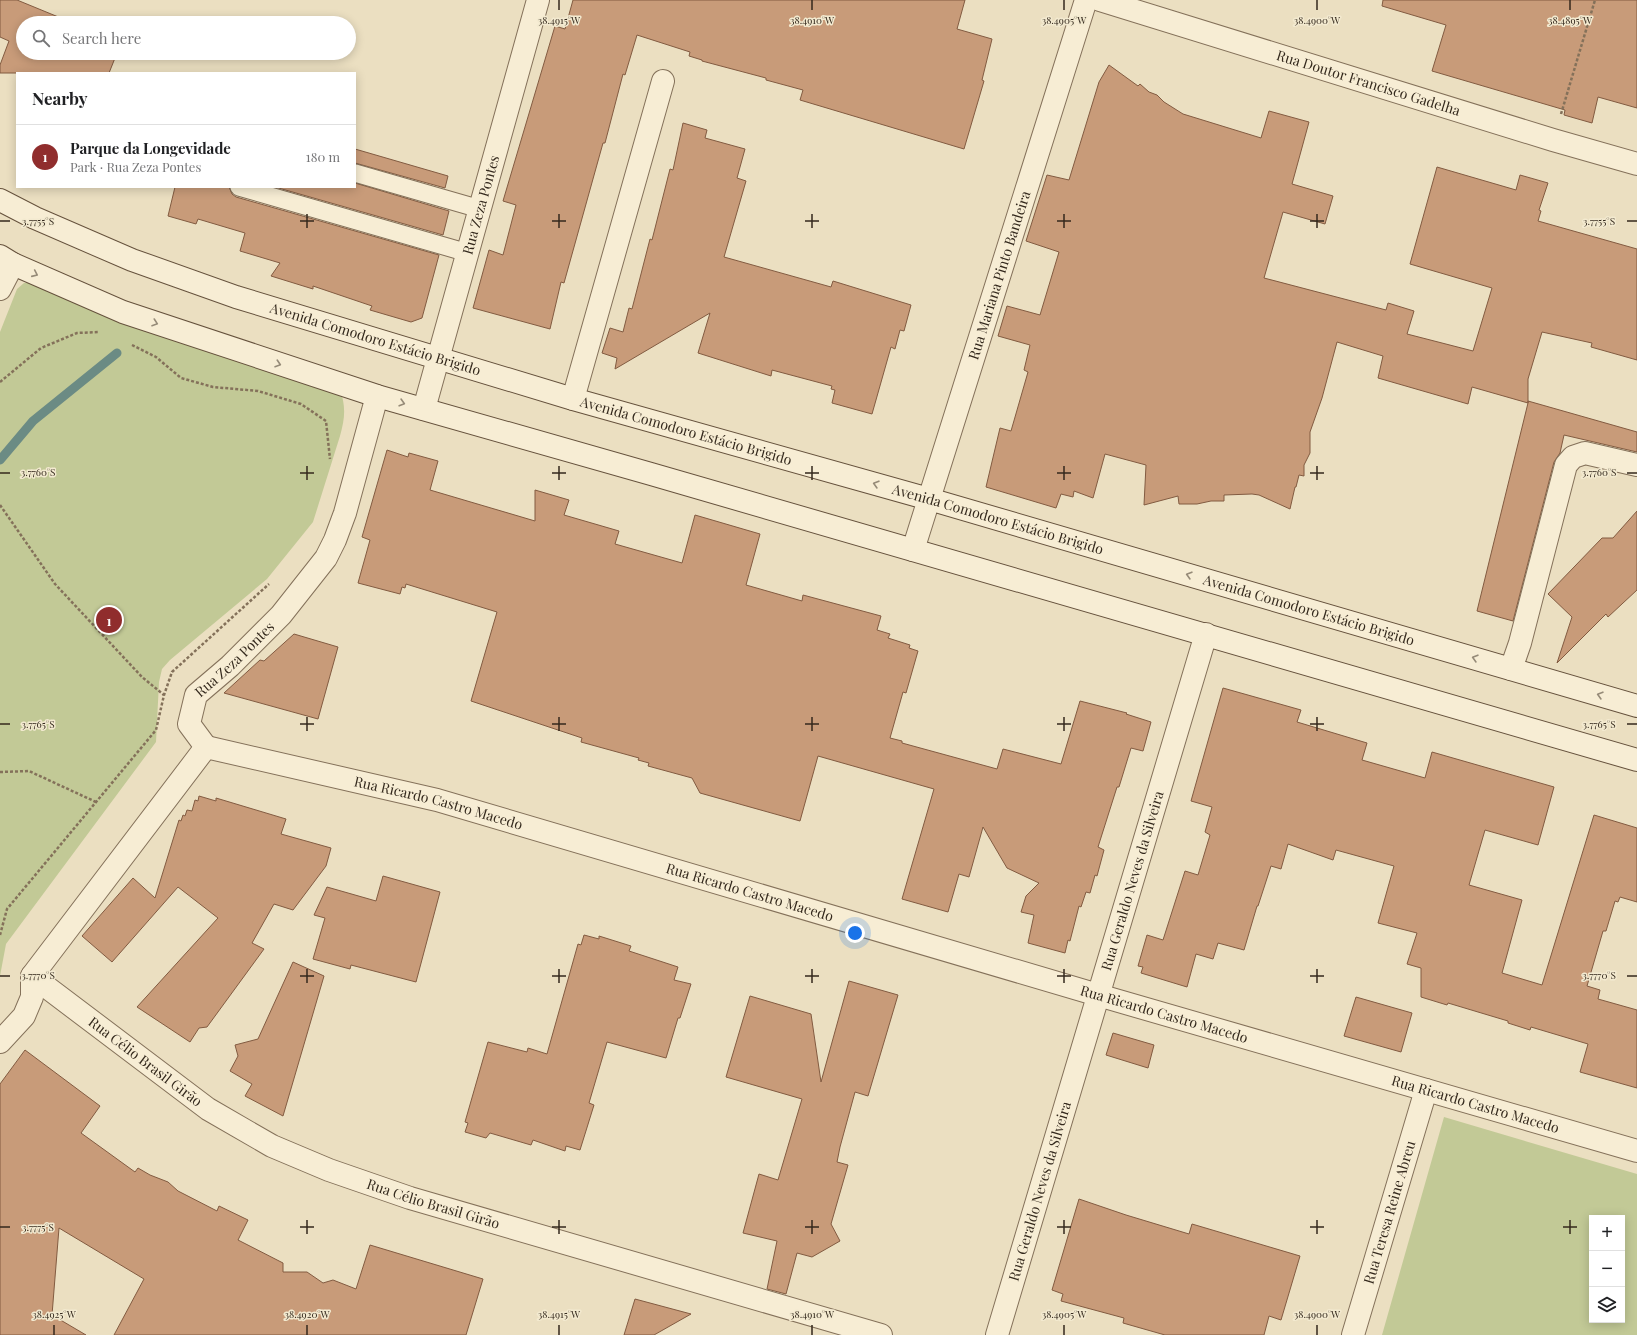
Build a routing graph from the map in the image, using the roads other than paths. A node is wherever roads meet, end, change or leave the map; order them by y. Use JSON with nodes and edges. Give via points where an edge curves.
{"nodes":[{"id":1,"x":538,"y":0,"type":"edge"},
{"id":2,"x":1086,"y":0,"type":"edge"},
{"id":3,"x":1100,"y":0,"type":"edge"},
{"id":4,"x":663,"y":81,"type":"dead end"},
{"id":5,"x":1637,"y":164,"type":"edge"},
{"id":6,"x":356,"y":173,"type":"edge"},
{"id":7,"x":243,"y":188,"type":"edge"},
{"id":8,"x":0,"y":200,"type":"edge"},
{"id":9,"x":480,"y":209,"type":"junction"},
{"id":10,"x":468,"y":254,"type":"junction"},
{"id":11,"x":6,"y":260,"type":"edge"},
{"id":12,"x":0,"y":289,"type":"edge"},
{"id":13,"x":438,"y":359,"type":"junction"},
{"id":14,"x":377,"y":396,"type":"junction"},
{"id":15,"x":573,"y":399,"type":"junction"},
{"id":16,"x":424,"y":409,"type":"junction"},
{"id":17,"x":1637,"y":465,"type":"edge"},
{"id":18,"x":928,"y":499,"type":"junction"},
{"id":19,"x":913,"y":550,"type":"junction"},
{"id":20,"x":1206,"y":634,"type":"junction"},
{"id":21,"x":1511,"y":669,"type":"junction"},
{"id":22,"x":1637,"y":706,"type":"edge"},
{"id":23,"x":206,"y":747,"type":"junction"},
{"id":24,"x":1637,"y":760,"type":"edge"},
{"id":25,"x":32,"y":976,"type":"junction"},
{"id":26,"x":1098,"y":995,"type":"junction"},
{"id":27,"x":0,"y":1042,"type":"edge"},
{"id":28,"x":1426,"y":1090,"type":"junction"},
{"id":29,"x":1637,"y":1151,"type":"edge"},
{"id":30,"x":881,"y":1335,"type":"edge"},
{"id":31,"x":997,"y":1335,"type":"edge"},
{"id":32,"x":1353,"y":1335,"type":"edge"}],
"edges":[{"from":1,"to":9,"type":"street","name":"Rua Zeza Pontes"},
{"from":2,"to":18,"type":"street","name":"Rua Mariana Pinto Bandeira"},
{"from":3,"to":5,"type":"street","name":"Rua Doutor Francisco Gadelha"},
{"from":4,"to":15,"type":"street"},
{"from":6,"to":9,"type":"lane"},
{"from":7,"to":10,"type":"lane"},
{"from":8,"to":13,"type":"street","name":"Avenida Comodoro Estácio Brigido","via":[[132,260],[236,297]]},
{"from":9,"to":10,"type":"street","name":"Rua Zeza Pontes"},
{"from":10,"to":13,"type":"street","name":"Rua Zeza Pontes"},
{"from":11,"to":12,"type":"street"},
{"from":11,"to":14,"type":"street","one_way":true,"via":[[123,312]]},
{"from":13,"to":15,"type":"street","name":"Avenida Comodoro Estácio Brigido"},
{"from":13,"to":16,"type":"street","name":"Rua Zeza Pontes"},
{"from":14,"to":16,"type":"street","one_way":true},
{"from":14,"to":23,"type":"street","name":"Rua Zeza Pontes","via":[[345,512],[326,558],[281,615],[230,666],[196,695],[189,724]]},
{"from":18,"to":15,"type":"street","name":"Avenida Comodoro Estácio Brigido","one_way":true},
{"from":16,"to":19,"type":"street"},
{"from":17,"to":21,"type":"street","via":[[1585,453],[1573,457],[1566,465]]},
{"from":18,"to":19,"type":"street","name":"Rua Mariana Pinto Bandeira"},
{"from":21,"to":18,"type":"street","name":"Avenida Comodoro Estácio Brigido","one_way":true},
{"from":19,"to":20,"type":"street"},
{"from":20,"to":24,"type":"street"},
{"from":20,"to":26,"type":"street","name":"Rua Geraldo Neves da Silveira"},
{"from":22,"to":21,"type":"street","name":"Avenida Comodoro Estácio Brigido","one_way":true},
{"from":23,"to":25,"type":"street"},
{"from":23,"to":26,"type":"street","name":"Rua Ricardo Castro Macedo","via":[[437,800]]},
{"from":25,"to":27,"type":"street","via":[[32,997],[24,1016]]},
{"from":25,"to":30,"type":"street","name":"Rua Célio Brasil Girão","via":[[208,1108],[272,1146],[329,1170],[410,1198]]},
{"from":26,"to":28,"type":"street","name":"Rua Ricardo Castro Macedo"},
{"from":26,"to":31,"type":"street","name":"Rua Geraldo Neves da Silveira"},
{"from":28,"to":29,"type":"street","name":"Rua Ricardo Castro Macedo"},
{"from":28,"to":32,"type":"street","name":"Rua Teresa Reine Abreu"}]}
